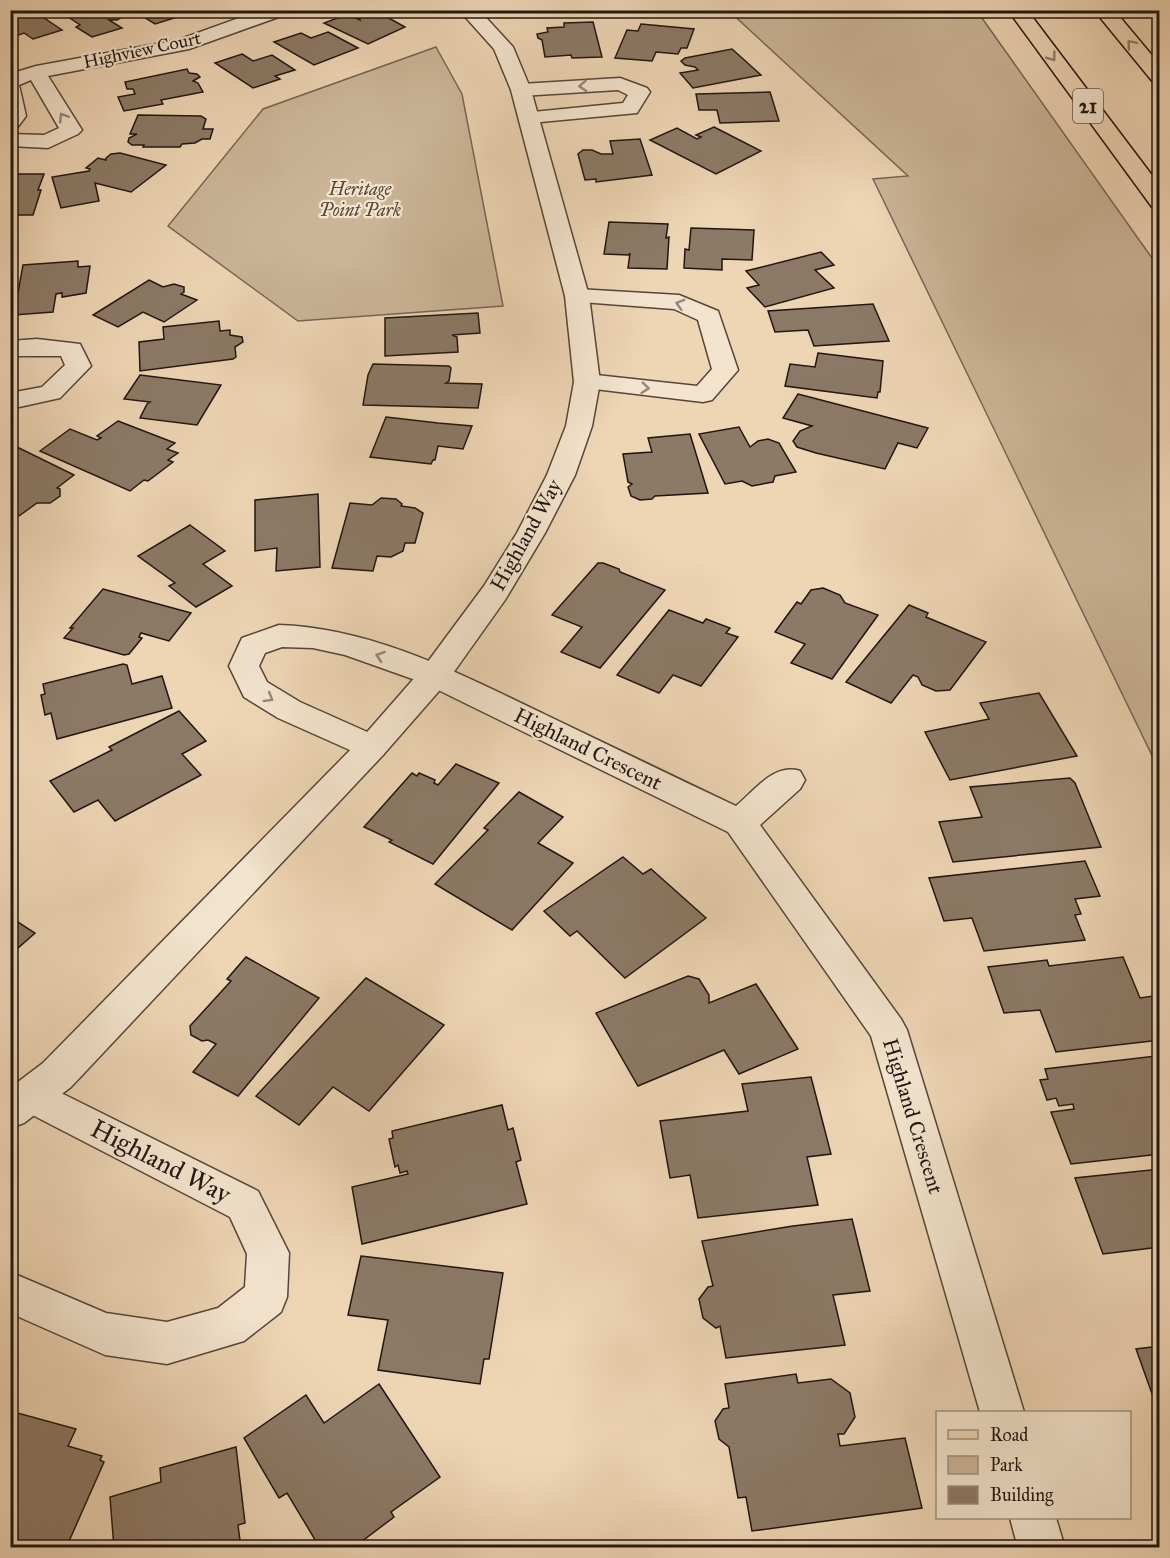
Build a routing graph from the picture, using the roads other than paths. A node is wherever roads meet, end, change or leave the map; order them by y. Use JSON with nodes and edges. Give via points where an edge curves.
{"nodes":[{"id":1,"x":280,"y":10,"type":"edge"},
{"id":2,"x":468,"y":10,"type":"edge"},
{"id":3,"x":1017,"y":10,"type":"edge"},
{"id":4,"x":1103,"y":10,"type":"edge"},
{"id":5,"x":36,"y":72,"type":"junction"},
{"id":6,"x":1160,"y":78,"type":"edge"},
{"id":7,"x":10,"y":83,"type":"edge"},
{"id":8,"x":10,"y":124,"type":"edge"},
{"id":9,"x":10,"y":140,"type":"edge"},
{"id":10,"x":1160,"y":202,"type":"edge"},
{"id":11,"x":577,"y":296,"type":"junction"},
{"id":12,"x":10,"y":349,"type":"edge"},
{"id":13,"x":587,"y":382,"type":"junction"},
{"id":14,"x":10,"y":401,"type":"edge"},
{"id":15,"x":435,"y":675,"type":"junction"},
{"id":16,"x":372,"y":747,"type":"junction"},
{"id":17,"x":788,"y":780,"type":"dead end"},
{"id":18,"x":740,"y":823,"type":"junction"},
{"id":19,"x":21,"y":1103,"type":"edge"},
{"id":20,"x":10,"y":1292,"type":"edge"},
{"id":21,"x":1001,"y":1411,"type":"edge"},
{"id":22,"x":1033,"y":1519,"type":"edge"},
{"id":23,"x":1042,"y":1548,"type":"edge"}],
"edges":[{"from":1,"to":5,"type":"street","name":"Highview Court","via":[[182,45]]},
{"from":2,"to":11,"type":"street","name":"Highland Way","via":[[503,47],[526,103]]},
{"from":3,"to":10,"type":"main road","number":"21","one_way":true},
{"from":6,"to":4,"type":"main road","one_way":true},
{"from":5,"to":7,"type":"street","name":"Highview Court"},
{"from":9,"to":5,"type":"street","one_way":true,"via":[[48,142],[71,130]]},
{"from":7,"to":8,"type":"street","name":"Highview Court","via":[[16,116]]},
{"from":11,"to":13,"type":"street","name":"Highland Way"},
{"from":13,"to":11,"type":"street","one_way":true,"via":[[703,394],[725,370],[709,316],[679,302]]},
{"from":12,"to":14,"type":"street","via":[[71,349],[78,366],[51,393]]},
{"from":13,"to":15,"type":"street","name":"Highland Way","via":[[579,426],[561,475],[531,533],[495,593]]},
{"from":15,"to":16,"type":"street","name":"Highland Way"},
{"from":15,"to":16,"type":"street","one_way":true,"via":[[314,637],[279,636],[254,646],[244,666],[255,689],[290,710]]},
{"from":15,"to":18,"type":"street","name":"Highland Crescent"},
{"from":16,"to":19,"type":"street","name":"Highland Way","via":[[57,1075]]},
{"from":17,"to":18,"type":"street"},
{"from":18,"to":21,"type":"street","name":"Highland Crescent","via":[[888,1030]]},
{"from":19,"to":20,"type":"street","name":"Highland Way","via":[[244,1204],[268,1253],[266,1297],[230,1326],[167,1343],[105,1334]]},
{"from":22,"to":23,"type":"street"}]}
